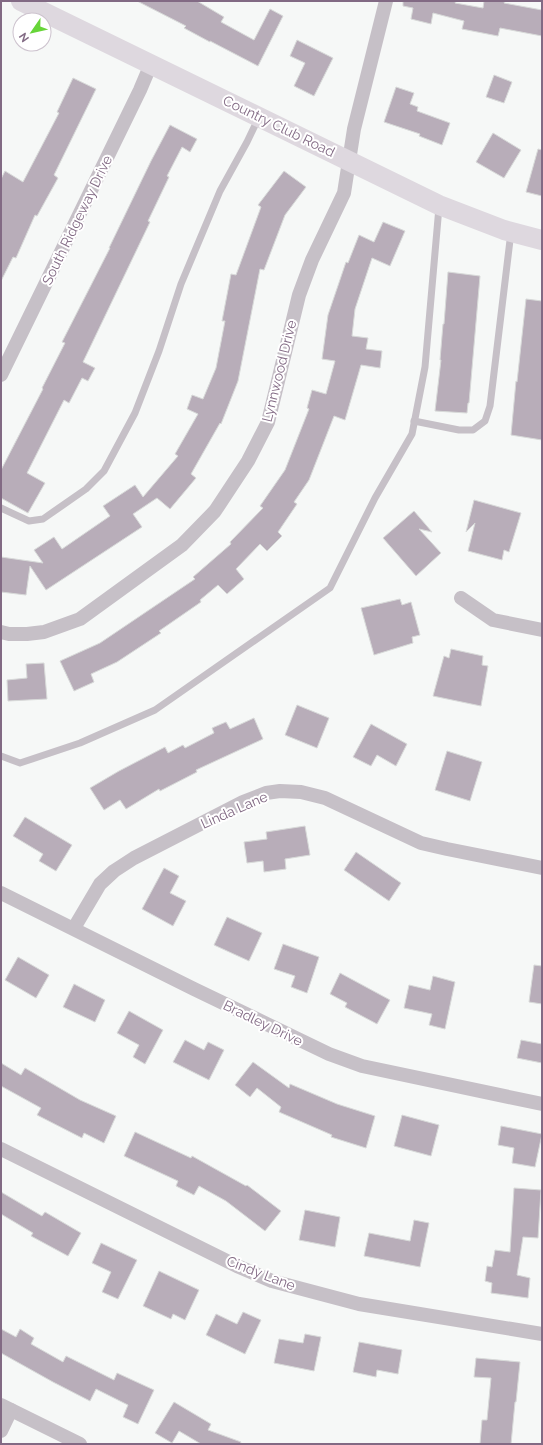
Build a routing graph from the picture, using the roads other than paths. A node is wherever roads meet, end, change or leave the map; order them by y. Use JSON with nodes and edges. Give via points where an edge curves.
{"nodes":[{"id":1,"x":21,"y":1,"type":"edge"},
{"id":2,"x":386,"y":1,"type":"edge"},
{"id":3,"x":151,"y":64,"type":"junction"},
{"id":4,"x":259,"y":117,"type":"junction"},
{"id":5,"x":349,"y":160,"type":"junction"},
{"id":6,"x":439,"y":205,"type":"junction"},
{"id":7,"x":511,"y":232,"type":"junction"},
{"id":8,"x":542,"y":240,"type":"edge"},
{"id":9,"x":1,"y":375,"type":"edge"},
{"id":10,"x":414,"y":421,"type":"junction"},
{"id":11,"x":1,"y":508,"type":"edge"},
{"id":12,"x":461,"y":598,"type":"dead end"},
{"id":13,"x":542,"y":630,"type":"edge"},
{"id":14,"x":1,"y":632,"type":"edge"},
{"id":15,"x":1,"y":756,"type":"edge"},
{"id":16,"x":542,"y":868,"type":"edge"},
{"id":17,"x":1,"y":892,"type":"edge"},
{"id":18,"x":74,"y":928,"type":"junction"},
{"id":19,"x":542,"y":1104,"type":"edge"},
{"id":20,"x":1,"y":1149,"type":"edge"},
{"id":21,"x":542,"y":1334,"type":"edge"},
{"id":22,"x":6,"y":1407,"type":"edge"},
{"id":23,"x":1,"y":1431,"type":"edge"},
{"id":24,"x":80,"y":1444,"type":"edge"}],
"edges":[{"from":1,"to":3,"type":"main road","name":"Country Club Road"},
{"from":2,"to":5,"type":"street","name":"Lynnwood Drive","via":[[354,129]]},
{"from":3,"to":4,"type":"main road","name":"Country Club Road"},
{"from":3,"to":9,"type":"street","name":"South Ridgeway Drive"},
{"from":4,"to":5,"type":"main road","name":"Country Club Road"},
{"from":4,"to":11,"type":"lane","via":[[220,191],[181,284],[135,413],[104,471],[86,489],[43,519],[28,521]]},
{"from":5,"to":6,"type":"main road","name":"Country Club Road"},
{"from":5,"to":14,"type":"street","name":"Lynnwood Drive","via":[[344,193],[312,260],[299,295],[268,422],[248,461],[215,511],[182,545],[80,618],[44,632]]},
{"from":6,"to":7,"type":"main road","name":"Country Club Road"},
{"from":6,"to":10,"type":"lane","via":[[425,367]]},
{"from":7,"to":8,"type":"main road","name":"Country Club Road"},
{"from":7,"to":10,"type":"lane","via":[[490,406],[485,421],[473,430],[459,430]]},
{"from":10,"to":15,"type":"lane","via":[[412,434],[375,498],[330,588],[155,710],[80,743],[20,763]]},
{"from":12,"to":13,"type":"street","via":[[492,620]]},
{"from":16,"to":18,"type":"street","name":"Linda Lane","via":[[422,843],[325,798],[301,792],[280,791],[266,793],[243,802],[134,858],[114,871],[100,884]]},
{"from":17,"to":18,"type":"street","name":"Bradley Drive"},
{"from":18,"to":19,"type":"street","name":"Bradley Drive","via":[[329,1054],[362,1066]]},
{"from":20,"to":21,"type":"street","name":"Cindy Lane","via":[[272,1281],[359,1304]]},
{"from":22,"to":23,"type":"street"},
{"from":22,"to":24,"type":"street"}]}
